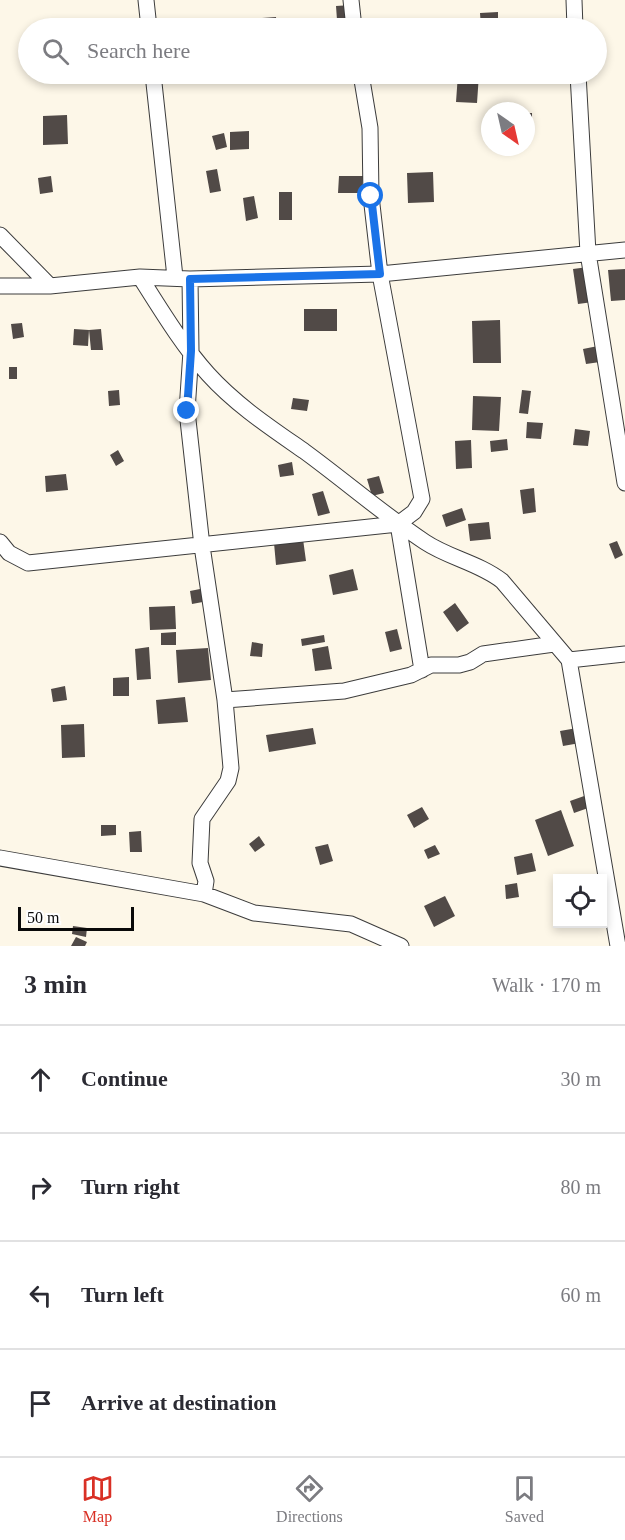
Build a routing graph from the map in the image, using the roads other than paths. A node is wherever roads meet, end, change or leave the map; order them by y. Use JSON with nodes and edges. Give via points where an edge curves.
{"nodes":[{"id":1,"x":146,"y":0,"type":"edge"},
{"id":2,"x":351,"y":0,"type":"edge"},
{"id":3,"x":573,"y":0,"type":"edge"},
{"id":4,"x":148,"y":18,"type":"edge"},
{"id":5,"x":353,"y":18,"type":"edge"},
{"id":6,"x":574,"y":18,"type":"edge"},
{"id":7,"x":154,"y":84,"type":"edge"},
{"id":8,"x":363,"y":84,"type":"edge"},
{"id":9,"x":579,"y":84,"type":"edge"},
{"id":10,"x":0,"y":235,"type":"edge"},
{"id":11,"x":625,"y":250,"type":"edge"},
{"id":12,"x":588,"y":253,"type":"junction"},
{"id":13,"x":380,"y":274,"type":"junction"},
{"id":14,"x":140,"y":277,"type":"junction"},
{"id":15,"x":182,"y":278,"type":"junction"},
{"id":16,"x":0,"y":286,"type":"edge"},
{"id":17,"x":50,"y":286,"type":"junction"},
{"id":18,"x":191,"y":351,"type":"junction"},
{"id":19,"x":625,"y":483,"type":"edge"},
{"id":20,"x":404,"y":528,"type":"junction"},
{"id":21,"x":0,"y":542,"type":"edge"},
{"id":22,"x":202,"y":546,"type":"junction"},
{"id":23,"x":554,"y":644,"type":"junction"},
{"id":24,"x":625,"y":654,"type":"edge"},
{"id":25,"x":569,"y":660,"type":"junction"},
{"id":26,"x":422,"y":670,"type":"junction"},
{"id":27,"x":225,"y":700,"type":"junction"},
{"id":28,"x":0,"y":858,"type":"edge"},
{"id":29,"x":204,"y":894,"type":"junction"},
{"id":30,"x":400,"y":946,"type":"edge"},
{"id":31,"x":618,"y":946,"type":"edge"}],
"edges":[{"from":1,"to":4,"type":"street"},
{"from":2,"to":5,"type":"street"},
{"from":3,"to":6,"type":"street"},
{"from":7,"to":15,"type":"street"},
{"from":8,"to":13,"type":"street","via":[[370,128],[371,196]]},
{"from":9,"to":12,"type":"street"},
{"from":10,"to":17,"type":"street"},
{"from":11,"to":12,"type":"street"},
{"from":12,"to":13,"type":"street"},
{"from":12,"to":19,"type":"street"},
{"from":13,"to":15,"type":"street"},
{"from":13,"to":20,"type":"street","via":[[422,499]]},
{"from":14,"to":15,"type":"street"},
{"from":14,"to":17,"type":"street"},
{"from":14,"to":18,"type":"street"},
{"from":15,"to":18,"type":"street"},
{"from":16,"to":17,"type":"street"},
{"from":18,"to":20,"type":"street","via":[[215,382],[268,428]]},
{"from":18,"to":22,"type":"street","via":[[187,411]]},
{"from":20,"to":22,"type":"street"},
{"from":20,"to":23,"type":"street","via":[[496,576]]},
{"from":20,"to":26,"type":"street"},
{"from":21,"to":22,"type":"street","via":[[9,553],[28,563]]},
{"from":22,"to":27,"type":"street"},
{"from":23,"to":25,"type":"street"},
{"from":23,"to":26,"type":"street","via":[[483,654],[470,662],[441,663]]},
{"from":24,"to":25,"type":"street"},
{"from":25,"to":31,"type":"street"},
{"from":26,"to":27,"type":"street","via":[[344,691]]},
{"from":27,"to":29,"type":"street","via":[[231,768],[228,781],[202,819],[200,863],[206,881]]},
{"from":28,"to":29,"type":"street"},
{"from":29,"to":30,"type":"street","via":[[254,913],[351,924]]}]}
